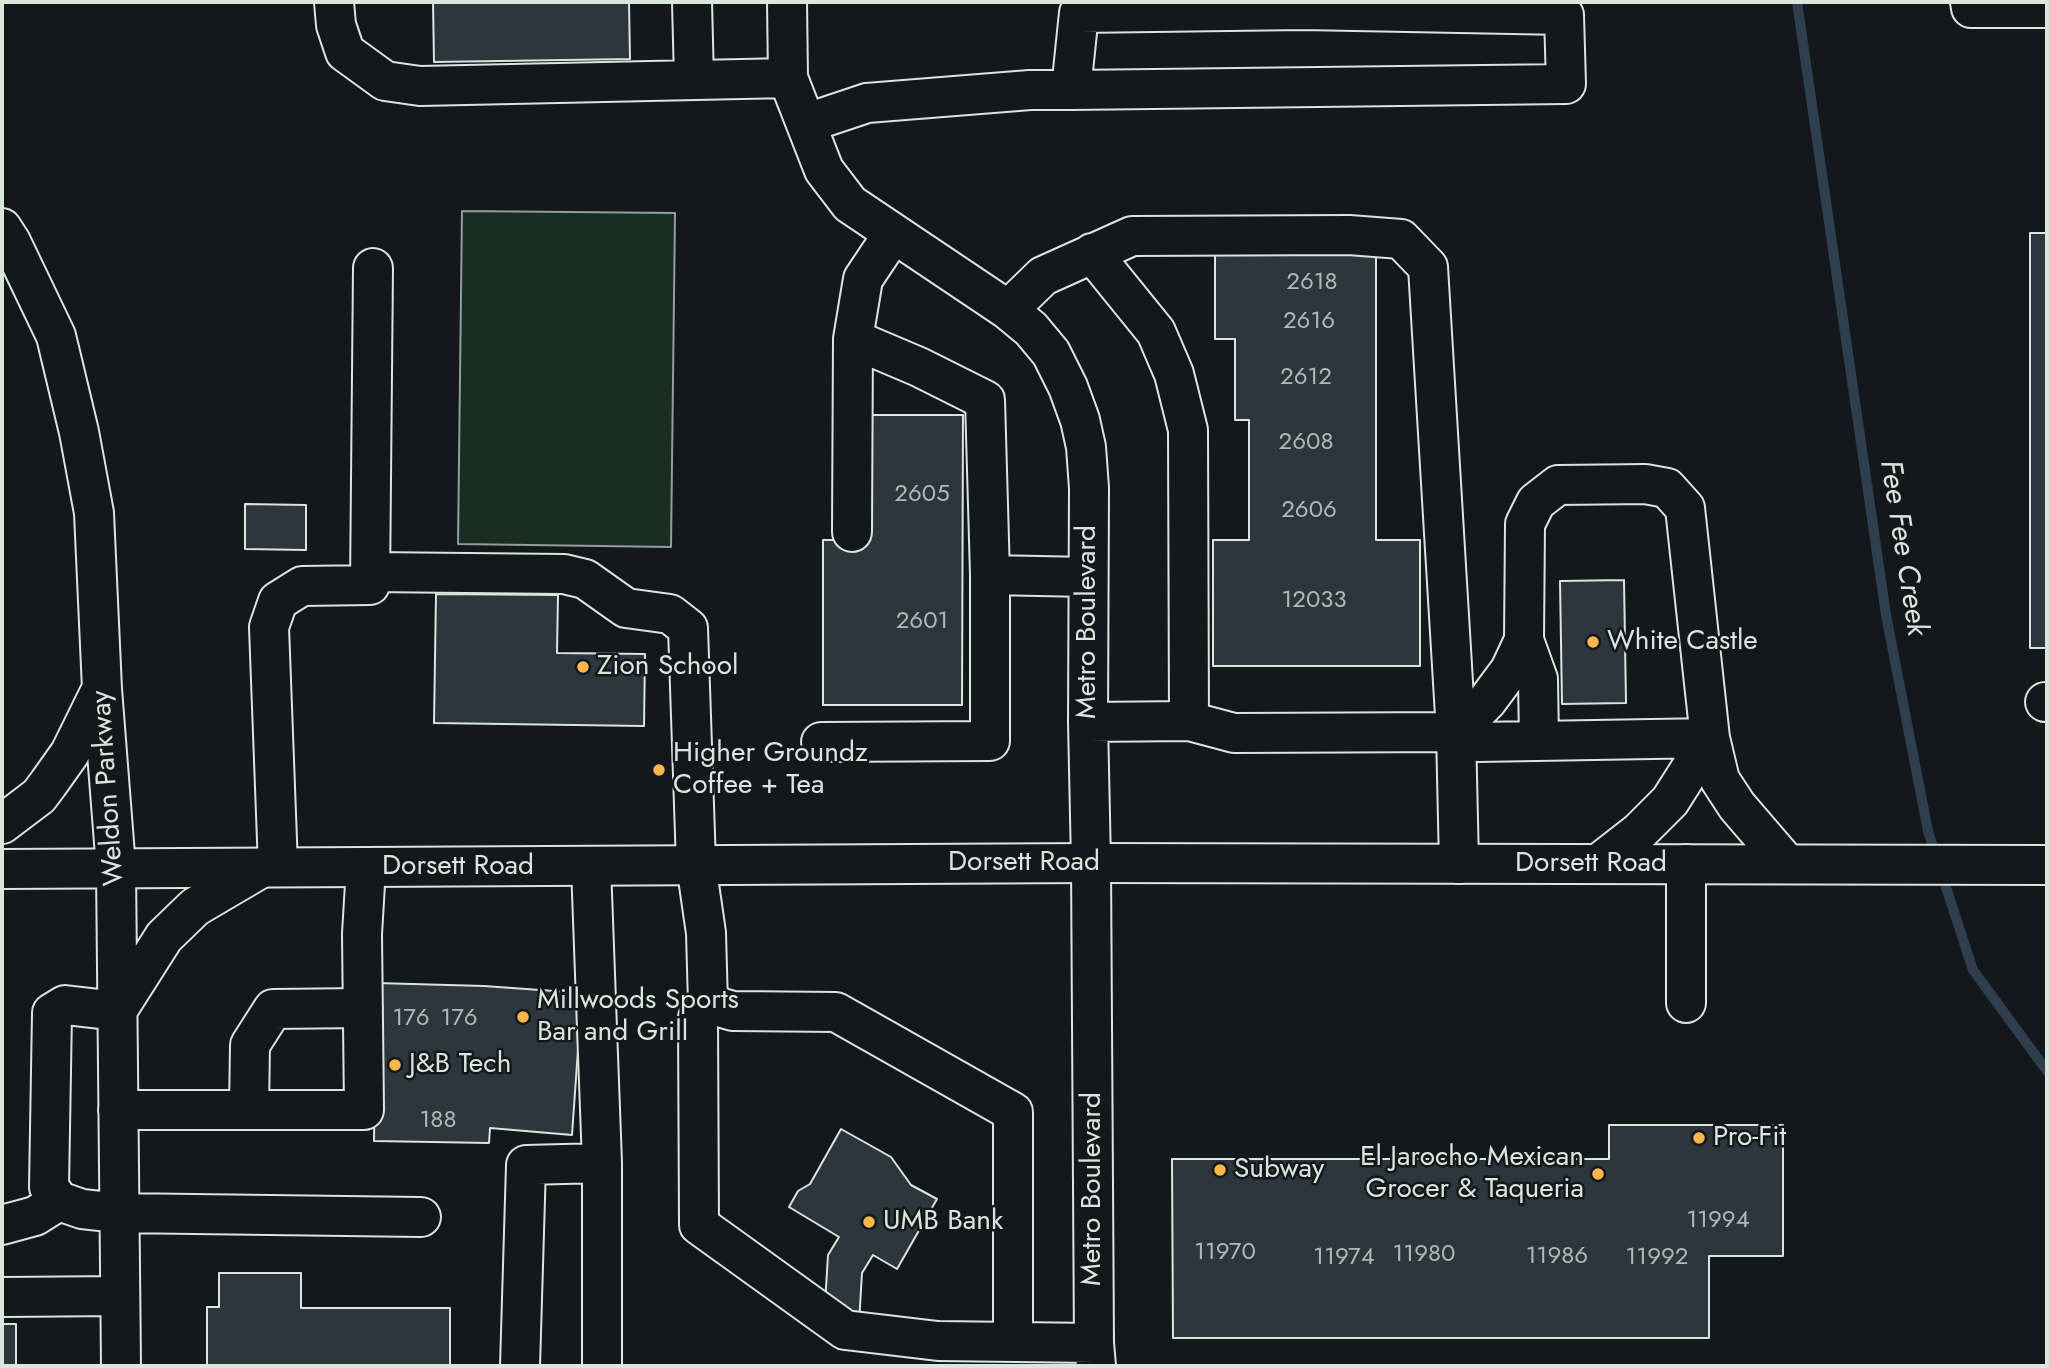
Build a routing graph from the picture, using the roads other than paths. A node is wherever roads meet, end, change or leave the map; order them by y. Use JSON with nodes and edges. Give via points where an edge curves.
{"nodes":[{"id":1,"x":334,"y":2,"type":"edge"},
{"id":2,"x":692,"y":2,"type":"edge"},
{"id":3,"x":787,"y":2,"type":"edge"},
{"id":4,"x":1971,"y":5,"type":"edge"},
{"id":5,"x":2047,"y":8,"type":"edge"},
{"id":6,"x":788,"y":78,"type":"junction"},
{"id":7,"x":694,"y":80,"type":"junction"},
{"id":8,"x":1071,"y":90,"type":"junction"},
{"id":9,"x":807,"y":123,"type":"junction"},
{"id":10,"x":2,"y":228,"type":"edge"},
{"id":11,"x":893,"y":234,"type":"junction"},
{"id":12,"x":1092,"y":253,"type":"junction"},
{"id":13,"x":373,"y":268,"type":"dead end"},
{"id":14,"x":1008,"y":310,"type":"junction"},
{"id":15,"x":853,"y":340,"type":"junction"},
{"id":16,"x":852,"y":532,"type":"dead end"},
{"id":17,"x":370,"y":572,"type":"junction"},
{"id":18,"x":990,"y":575,"type":"junction"},
{"id":19,"x":1087,"y":577,"type":"junction"},
{"id":20,"x":1524,"y":640,"type":"junction"},
{"id":21,"x":102,"y":689,"type":"junction"},
{"id":22,"x":1189,"y":720,"type":"junction"},
{"id":23,"x":1088,"y":722,"type":"junction"},
{"id":24,"x":1456,"y":732,"type":"junction"},
{"id":25,"x":1710,"y":738,"type":"junction"},
{"id":26,"x":1539,"y":740,"type":"junction"},
{"id":27,"x":821,"y":742,"type":"dead end"},
{"id":28,"x":2,"y":824,"type":"edge"},
{"id":29,"x":1091,"y":863,"type":"junction"},
{"id":30,"x":1786,"y":863,"type":"junction"},
{"id":31,"x":696,"y":864,"type":"junction"},
{"id":32,"x":1459,"y":864,"type":"junction"},
{"id":33,"x":1598,"y":864,"type":"junction"},
{"id":34,"x":1686,"y":864,"type":"junction"},
{"id":35,"x":2046,"y":865,"type":"edge"},
{"id":36,"x":591,"y":866,"type":"junction"},
{"id":37,"x":271,"y":867,"type":"junction"},
{"id":38,"x":366,"y":867,"type":"junction"},
{"id":39,"x":116,"y":868,"type":"junction"},
{"id":40,"x":2,"y":869,"type":"edge"},
{"id":41,"x":1686,"y":1003,"type":"dead end"},
{"id":42,"x":708,"y":1004,"type":"junction"},
{"id":43,"x":363,"y":1008,"type":"junction"},
{"id":44,"x":117,"y":1011,"type":"junction"},
{"id":45,"x":118,"y":1110,"type":"junction"},
{"id":46,"x":249,"y":1110,"type":"junction"},
{"id":47,"x":602,"y":1163,"type":"junction"},
{"id":48,"x":59,"y":1201,"type":"junction"},
{"id":49,"x":119,"y":1213,"type":"junction"},
{"id":50,"x":421,"y":1217,"type":"dead end"},
{"id":51,"x":2,"y":1225,"type":"edge"},
{"id":52,"x":120,"y":1296,"type":"junction"},
{"id":53,"x":2,"y":1297,"type":"edge"},
{"id":54,"x":1013,"y":1342,"type":"junction"},
{"id":55,"x":1095,"y":1355,"type":"edge"},
{"id":56,"x":121,"y":1366,"type":"edge"},
{"id":57,"x":520,"y":1366,"type":"edge"},
{"id":58,"x":602,"y":1366,"type":"edge"}],
"edges":[{"from":1,"to":7,"type":"street","via":[[345,52],[385,81],[420,86]]},
{"from":2,"to":7,"type":"street"},
{"from":3,"to":6,"type":"street","name":"Metro Boulevard"},
{"from":4,"to":5,"type":"street"},
{"from":6,"to":7,"type":"street"},
{"from":6,"to":9,"type":"street","name":"Metro Boulevard"},
{"from":8,"to":8,"type":"street","via":[[1566,84],[1564,15],[1303,10],[1079,13]]},
{"from":8,"to":9,"type":"street","via":[[867,103]]},
{"from":9,"to":11,"type":"street","name":"Metro Boulevard","via":[[824,170],[850,204]]},
{"from":10,"to":21,"type":"street","name":"Weldon Parkway","via":[[56,336],[79,432],[94,513]]},
{"from":11,"to":14,"type":"street","name":"Metro Boulevard"},
{"from":11,"to":15,"type":"street","via":[[863,279]]},
{"from":12,"to":14,"type":"street","via":[[1043,276]]},
{"from":12,"to":22,"type":"street","via":[[1156,332],[1174,374],[1188,430]]},
{"from":12,"to":24,"type":"street","via":[[1132,236],[1349,235],[1401,239],[1428,267]]},
{"from":13,"to":17,"type":"street"},
{"from":14,"to":19,"type":"street","name":"Metro Boulevard","via":[[1051,353],[1080,420],[1089,488]]},
{"from":15,"to":16,"type":"street"},
{"from":15,"to":18,"type":"street","via":[[985,400]]},
{"from":17,"to":31,"type":"street","via":[[564,574],[585,579],[626,608],[670,614],[688,628]]},
{"from":17,"to":37,"type":"street","via":[[370,585],[302,586],[278,601],[268,627]]},
{"from":18,"to":19,"type":"street"},
{"from":18,"to":27,"type":"street","via":[[990,741]]},
{"from":19,"to":23,"type":"street","name":"Metro Boulevard"},
{"from":20,"to":24,"type":"street","via":[[1510,670]]},
{"from":20,"to":25,"type":"street","via":[[1525,524],[1536,502],[1558,485],[1667,488],[1685,508]]},
{"from":20,"to":26,"type":"street","via":[[1538,679]]},
{"from":21,"to":28,"type":"street","via":[[71,753],[39,796]]},
{"from":21,"to":39,"type":"street","name":"Weldon Parkway"},
{"from":22,"to":23,"type":"street"},
{"from":22,"to":24,"type":"street","via":[[1234,733]]},
{"from":23,"to":29,"type":"street","name":"Metro Boulevard"},
{"from":24,"to":26,"type":"street","via":[[1478,742]]},
{"from":24,"to":32,"type":"street"},
{"from":25,"to":26,"type":"street"},
{"from":25,"to":30,"type":"street","via":[[1720,780]]},
{"from":25,"to":33,"type":"street","via":[[1670,802]]},
{"from":29,"to":31,"type":"street","name":"Dorsett Road"},
{"from":29,"to":32,"type":"street","name":"Dorsett Road"},
{"from":29,"to":55,"type":"street","name":"Metro Boulevard"},
{"from":30,"to":34,"type":"street","name":"Dorsett Road"},
{"from":30,"to":35,"type":"street","name":"Dorsett Road"},
{"from":31,"to":36,"type":"street","name":"Dorsett Road"},
{"from":31,"to":42,"type":"street","via":[[706,933]]},
{"from":32,"to":33,"type":"street","name":"Dorsett Road"},
{"from":33,"to":34,"type":"street","name":"Dorsett Road"},
{"from":34,"to":41,"type":"street"},
{"from":36,"to":38,"type":"street","name":"Dorsett Road"},
{"from":36,"to":47,"type":"street"},
{"from":37,"to":38,"type":"street","name":"Dorsett Road"},
{"from":37,"to":39,"type":"street","name":"Dorsett Road"},
{"from":37,"to":44,"type":"street","via":[[195,906],[164,937]]},
{"from":38,"to":43,"type":"street"},
{"from":39,"to":40,"type":"street","name":"Dorsett Road"},
{"from":39,"to":44,"type":"street","name":"Weldon Parkway"},
{"from":42,"to":54,"type":"street","via":[[733,1011],[836,1012],[1013,1112]]},
{"from":42,"to":54,"type":"street","via":[[698,1018],[699,1225],[845,1329],[938,1341]]},
{"from":43,"to":46,"type":"street","via":[[273,1009],[250,1045]]},
{"from":43,"to":46,"type":"street","via":[[364,1110]]},
{"from":44,"to":45,"type":"street","name":"Weldon Parkway"},
{"from":44,"to":48,"type":"street","via":[[65,1005],[52,1013],[49,1186]]},
{"from":45,"to":46,"type":"street"},
{"from":45,"to":49,"type":"street","name":"Weldon Parkway"},
{"from":47,"to":57,"type":"street","via":[[526,1165]]},
{"from":47,"to":58,"type":"street"},
{"from":48,"to":49,"type":"street"},
{"from":48,"to":51,"type":"street","via":[[35,1216]]},
{"from":49,"to":50,"type":"street"},
{"from":49,"to":52,"type":"street","name":"Weldon Parkway"},
{"from":52,"to":53,"type":"street"},
{"from":52,"to":56,"type":"street","name":"Weldon Parkway"},
{"from":54,"to":55,"type":"street"}]}
